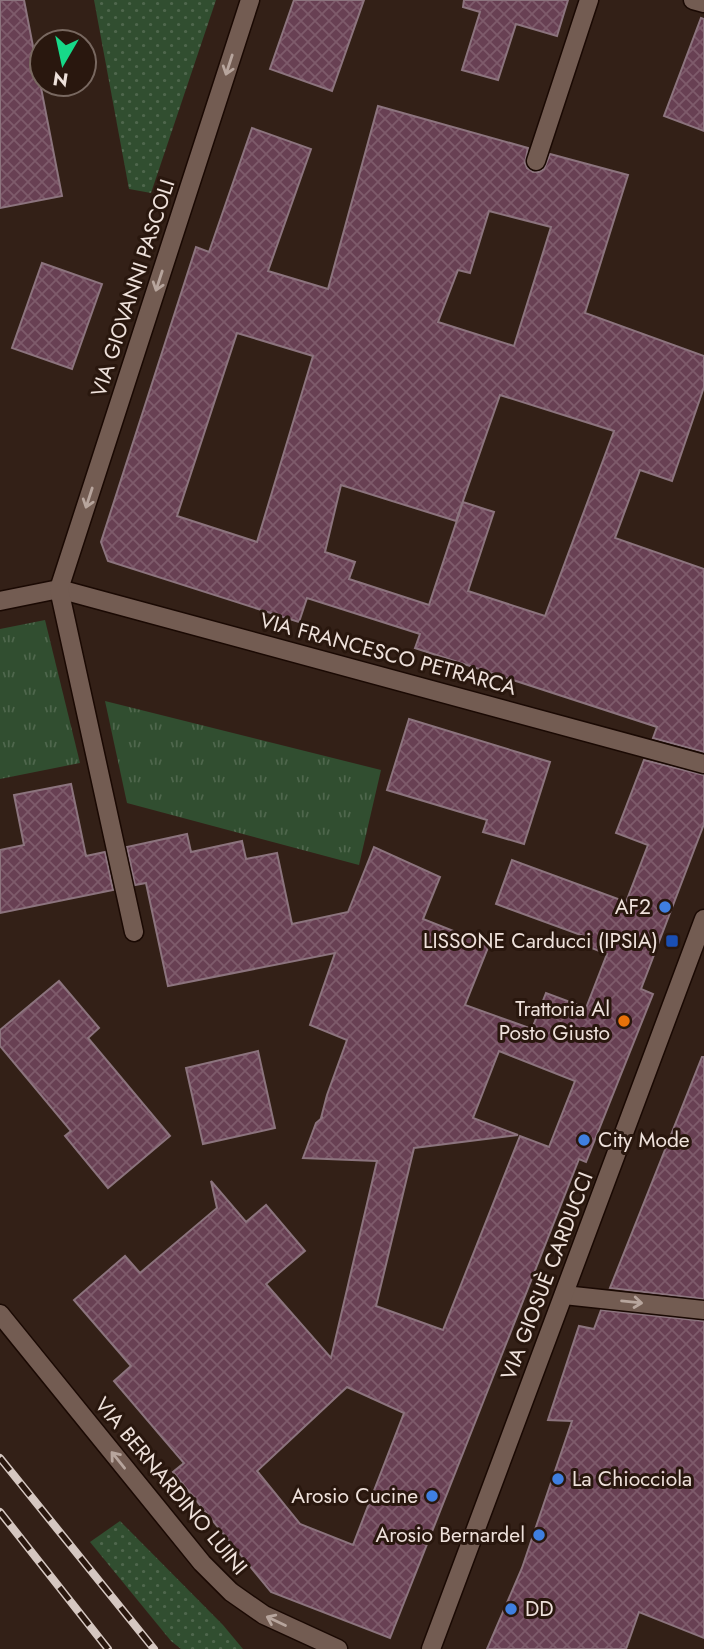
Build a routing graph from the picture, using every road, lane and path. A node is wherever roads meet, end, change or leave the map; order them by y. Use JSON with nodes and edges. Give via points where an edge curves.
{"nodes":[{"id":1,"x":250,"y":0,"type":"edge"},
{"id":2,"x":589,"y":0,"type":"edge"},
{"id":3,"x":693,"y":0,"type":"edge"},
{"id":4,"x":704,"y":4,"type":"edge"},
{"id":5,"x":536,"y":161,"type":"dead end"},
{"id":6,"x":60,"y":589,"type":"junction"},
{"id":7,"x":0,"y":600,"type":"edge"},
{"id":8,"x":704,"y":764,"type":"edge"},
{"id":9,"x":704,"y":919,"type":"edge"},
{"id":10,"x":135,"y":932,"type":"dead end"},
{"id":11,"x":564,"y":1295,"type":"junction"},
{"id":12,"x":704,"y":1310,"type":"edge"},
{"id":13,"x":0,"y":1314,"type":"edge"},
{"id":14,"x":338,"y":1649,"type":"edge"},
{"id":15,"x":431,"y":1649,"type":"edge"}],
"edges":[{"from":1,"to":6,"type":"street","name":"VIA GIOVANNI PASCOLI","one_way":true},
{"from":2,"to":5,"type":"street"},
{"from":3,"to":4,"type":"street"},
{"from":6,"to":7,"type":"street","name":"VIA FRANCESCO PETRARCA"},
{"from":6,"to":8,"type":"street","name":"VIA FRANCESCO PETRARCA"},
{"from":6,"to":10,"type":"street"},
{"from":9,"to":11,"type":"street","name":"VIA GIOSUÈ CARDUCCI"},
{"from":11,"to":12,"type":"street","one_way":true},
{"from":11,"to":15,"type":"street","name":"VIA GIOSUÈ CARDUCCI"},
{"from":14,"to":13,"type":"street","name":"VIA BERNARDINO LUINI","one_way":true,"via":[[264,1615],[230,1592]]}]}
